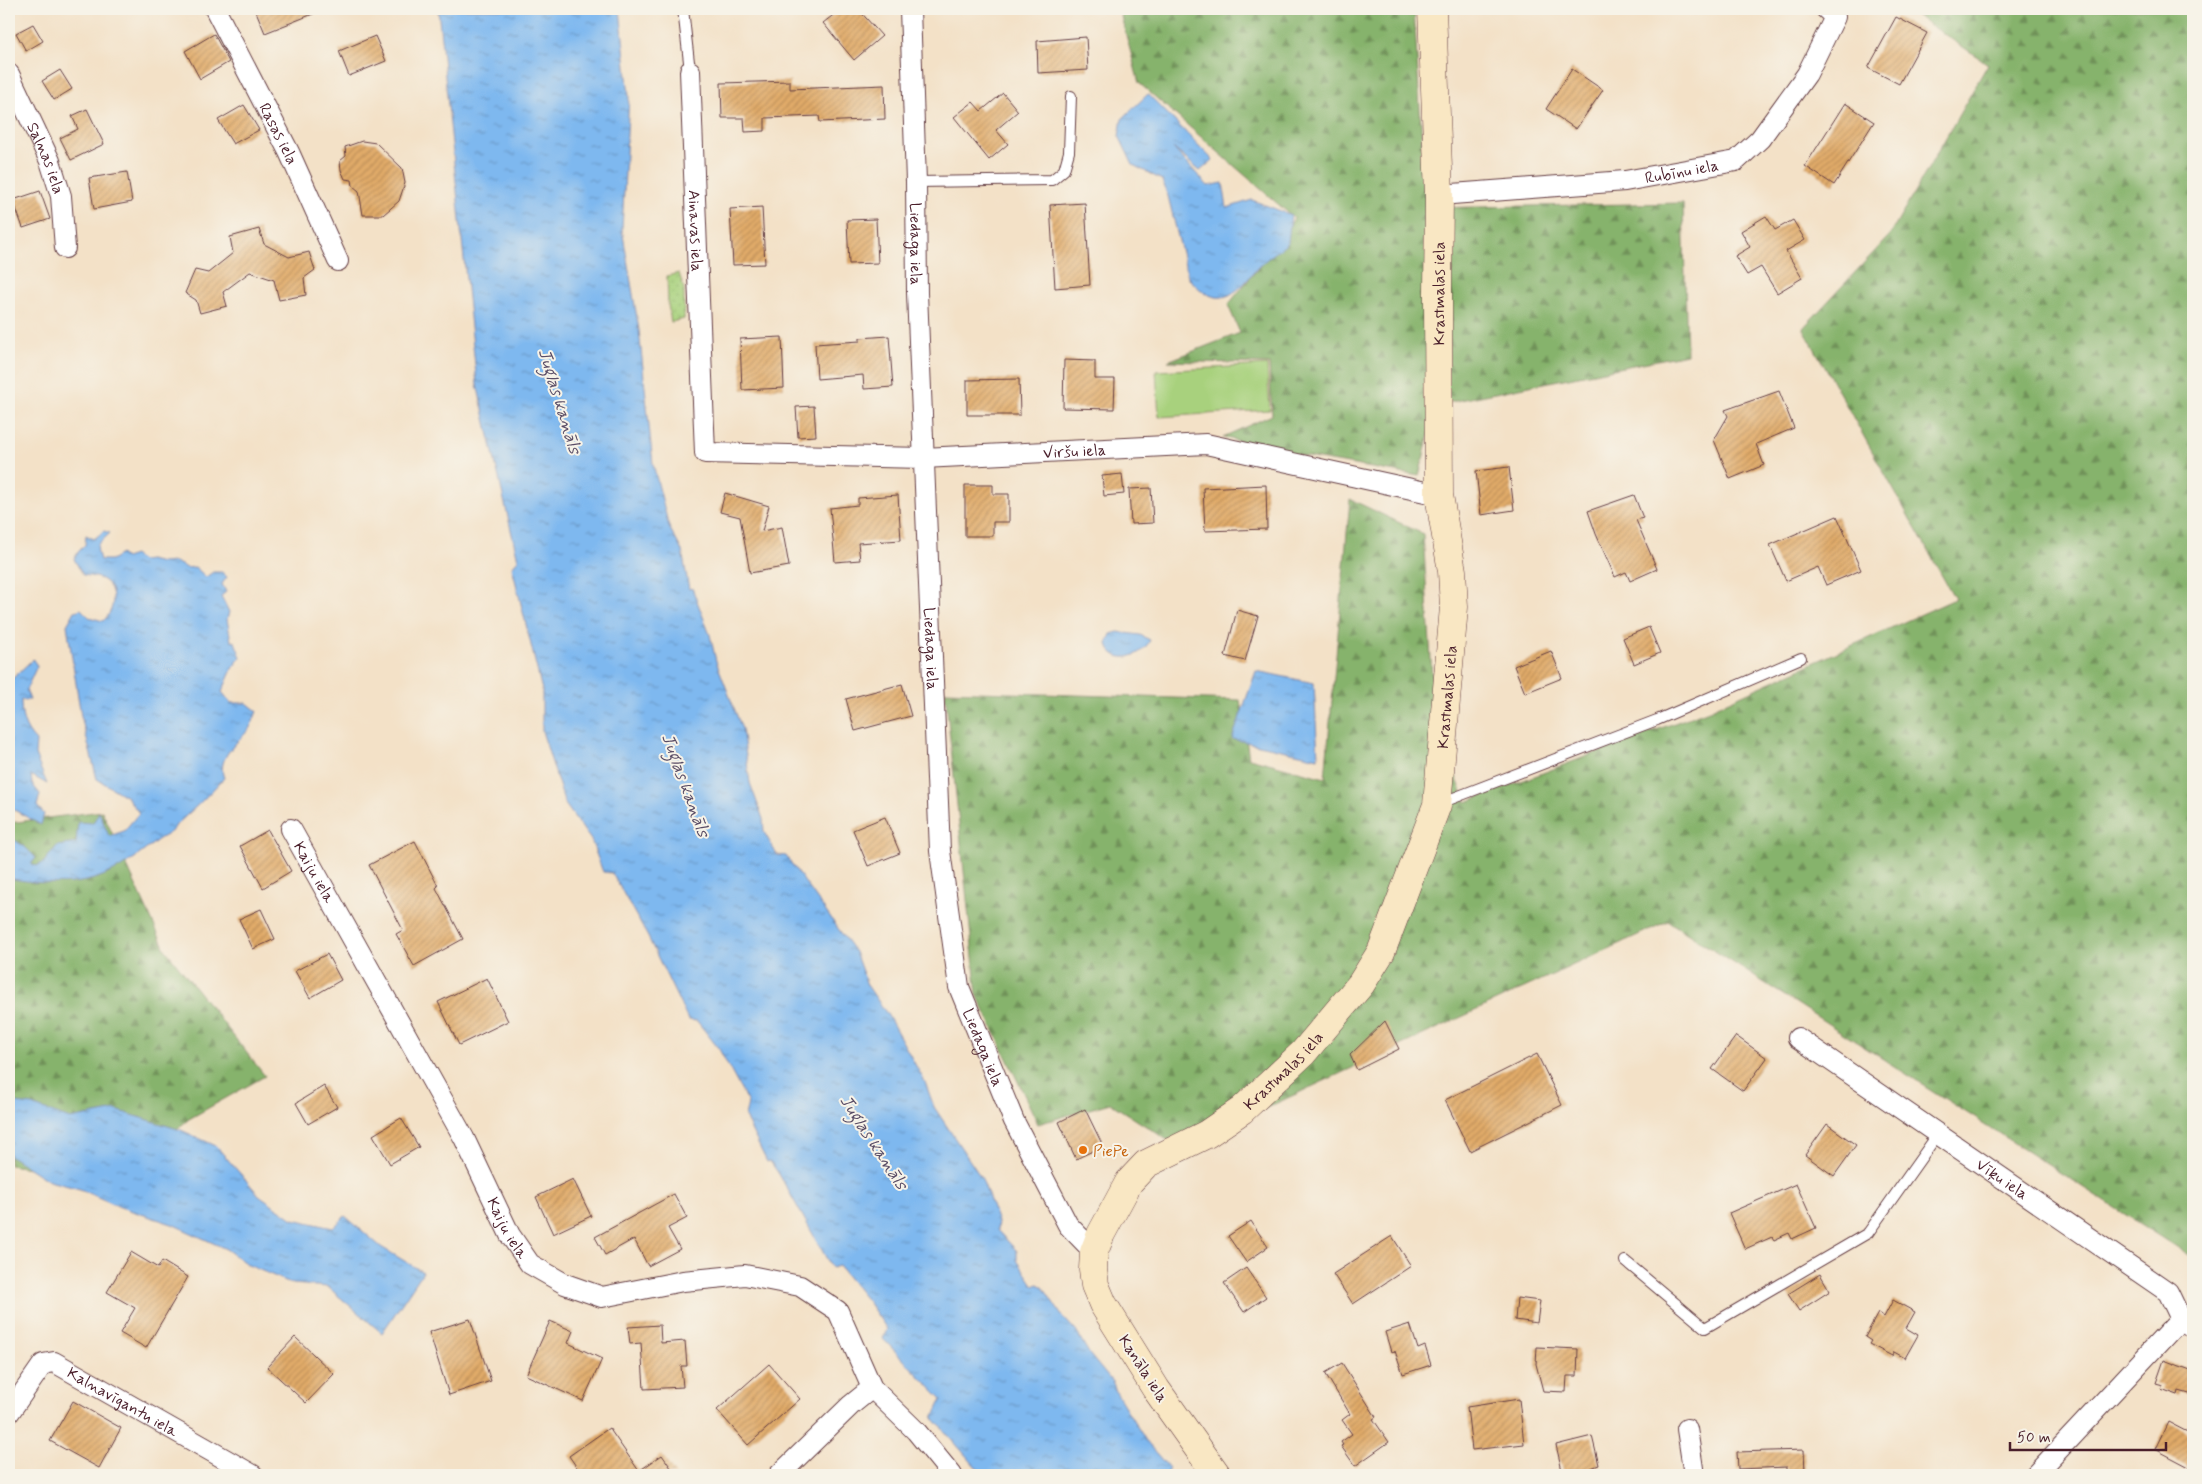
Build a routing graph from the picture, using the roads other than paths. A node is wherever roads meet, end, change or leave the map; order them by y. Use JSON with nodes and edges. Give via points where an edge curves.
{"nodes":[{"id":1,"x":215,"y":9,"type":"edge"},
{"id":2,"x":683,"y":9,"type":"edge"},
{"id":3,"x":910,"y":9,"type":"edge"},
{"id":4,"x":1432,"y":9,"type":"edge"},
{"id":5,"x":1834,"y":12,"type":"edge"},
{"id":6,"x":690,"y":71,"type":"joint"},
{"id":7,"x":9,"y":74,"type":"edge"},
{"id":8,"x":1071,"y":96,"type":"dead end"},
{"id":9,"x":916,"y":182,"type":"junction"},
{"id":10,"x":1439,"y":195,"type":"junction"},
{"id":11,"x":65,"y":248,"type":"dead end"},
{"id":12,"x":338,"y":261,"type":"dead end"},
{"id":13,"x":705,"y":453,"type":"joint"},
{"id":14,"x":923,"y":458,"type":"junction"},
{"id":15,"x":1439,"y":495,"type":"junction"},
{"id":16,"x":1801,"y":658,"type":"dead end"},
{"id":17,"x":1438,"y":805,"type":"junction"},
{"id":18,"x":291,"y":829,"type":"dead end"},
{"id":19,"x":1798,"y":1038,"type":"dead end"},
{"id":20,"x":1938,"y":1134,"type":"junction"},
{"id":21,"x":1094,"y":1252,"type":"junction"},
{"id":22,"x":1624,"y":1261,"type":"dead end"},
{"id":23,"x":2187,"y":1323,"type":"edge"},
{"id":24,"x":872,"y":1388,"type":"junction"},
{"id":25,"x":9,"y":1414,"type":"edge"},
{"id":26,"x":1686,"y":1429,"type":"dead end"},
{"id":27,"x":253,"y":1475,"type":"edge"},
{"id":28,"x":778,"y":1475,"type":"edge"},
{"id":29,"x":952,"y":1475,"type":"edge"},
{"id":30,"x":1217,"y":1475,"type":"edge"},
{"id":31,"x":1694,"y":1475,"type":"edge"},
{"id":32,"x":2035,"y":1475,"type":"edge"}],
"edges":[{"from":1,"to":12,"type":"street","name":"Rasas iela","via":[[289,152]]},
{"from":2,"to":6,"type":"lane","name":"Ainavas iela"},
{"from":3,"to":9,"type":"street","name":"Liedaga iela"},
{"from":4,"to":10,"type":"street","name":"Krastmalas iela"},
{"from":5,"to":10,"type":"street","name":"Rubīnu iela","via":[[1807,74],[1760,139],[1736,161],[1625,181]]},
{"from":6,"to":13,"type":"street","name":"Ainavas iela"},
{"from":7,"to":11,"type":"street","name":"Salnas iela","via":[[50,162],[61,196]]},
{"from":8,"to":9,"type":"lane","via":[[1069,152],[1064,170],[1052,180]]},
{"from":9,"to":14,"type":"street","name":"Liedaga iela","via":[[916,293]]},
{"from":10,"to":15,"type":"street","name":"Krastmalas iela"},
{"from":13,"to":14,"type":"street","name":"Viršu iela"},
{"from":14,"to":15,"type":"street","name":"Viršu iela","via":[[1206,444]]},
{"from":14,"to":21,"type":"street","name":"Liedaga iela","via":[[940,851],[959,987],[1014,1121],[1068,1225]]},
{"from":15,"to":17,"type":"street","name":"Krastmalas iela","via":[[1452,571],[1454,607]]},
{"from":16,"to":17,"type":"lane","via":[[1657,720]]},
{"from":17,"to":21,"type":"street","name":"Krastmalas iela","via":[[1381,952],[1361,984],[1303,1053],[1242,1110],[1207,1134],[1146,1164],[1129,1182]]},
{"from":18,"to":24,"type":"street","name":"Kaiju iela","via":[[464,1138],[510,1234],[530,1264],[564,1284],[602,1297],[683,1281],[745,1275],[800,1286],[838,1312]]},
{"from":19,"to":20,"type":"street","name":"Vīķu iela"},
{"from":20,"to":22,"type":"lane","via":[[1868,1233],[1705,1328]]},
{"from":20,"to":23,"type":"street","name":"Vīķu iela","via":[[2168,1292]]},
{"from":21,"to":30,"type":"street","name":"Kanāla iela","via":[[1094,1277],[1103,1304],[1156,1389]]},
{"from":23,"to":32,"type":"street"},
{"from":24,"to":28,"type":"street"},
{"from":24,"to":29,"type":"street","via":[[916,1430]]},
{"from":25,"to":27,"type":"street","name":"Kalnavīgantu iela","via":[[43,1364],[54,1362]]},
{"from":26,"to":31,"type":"street"}]}
